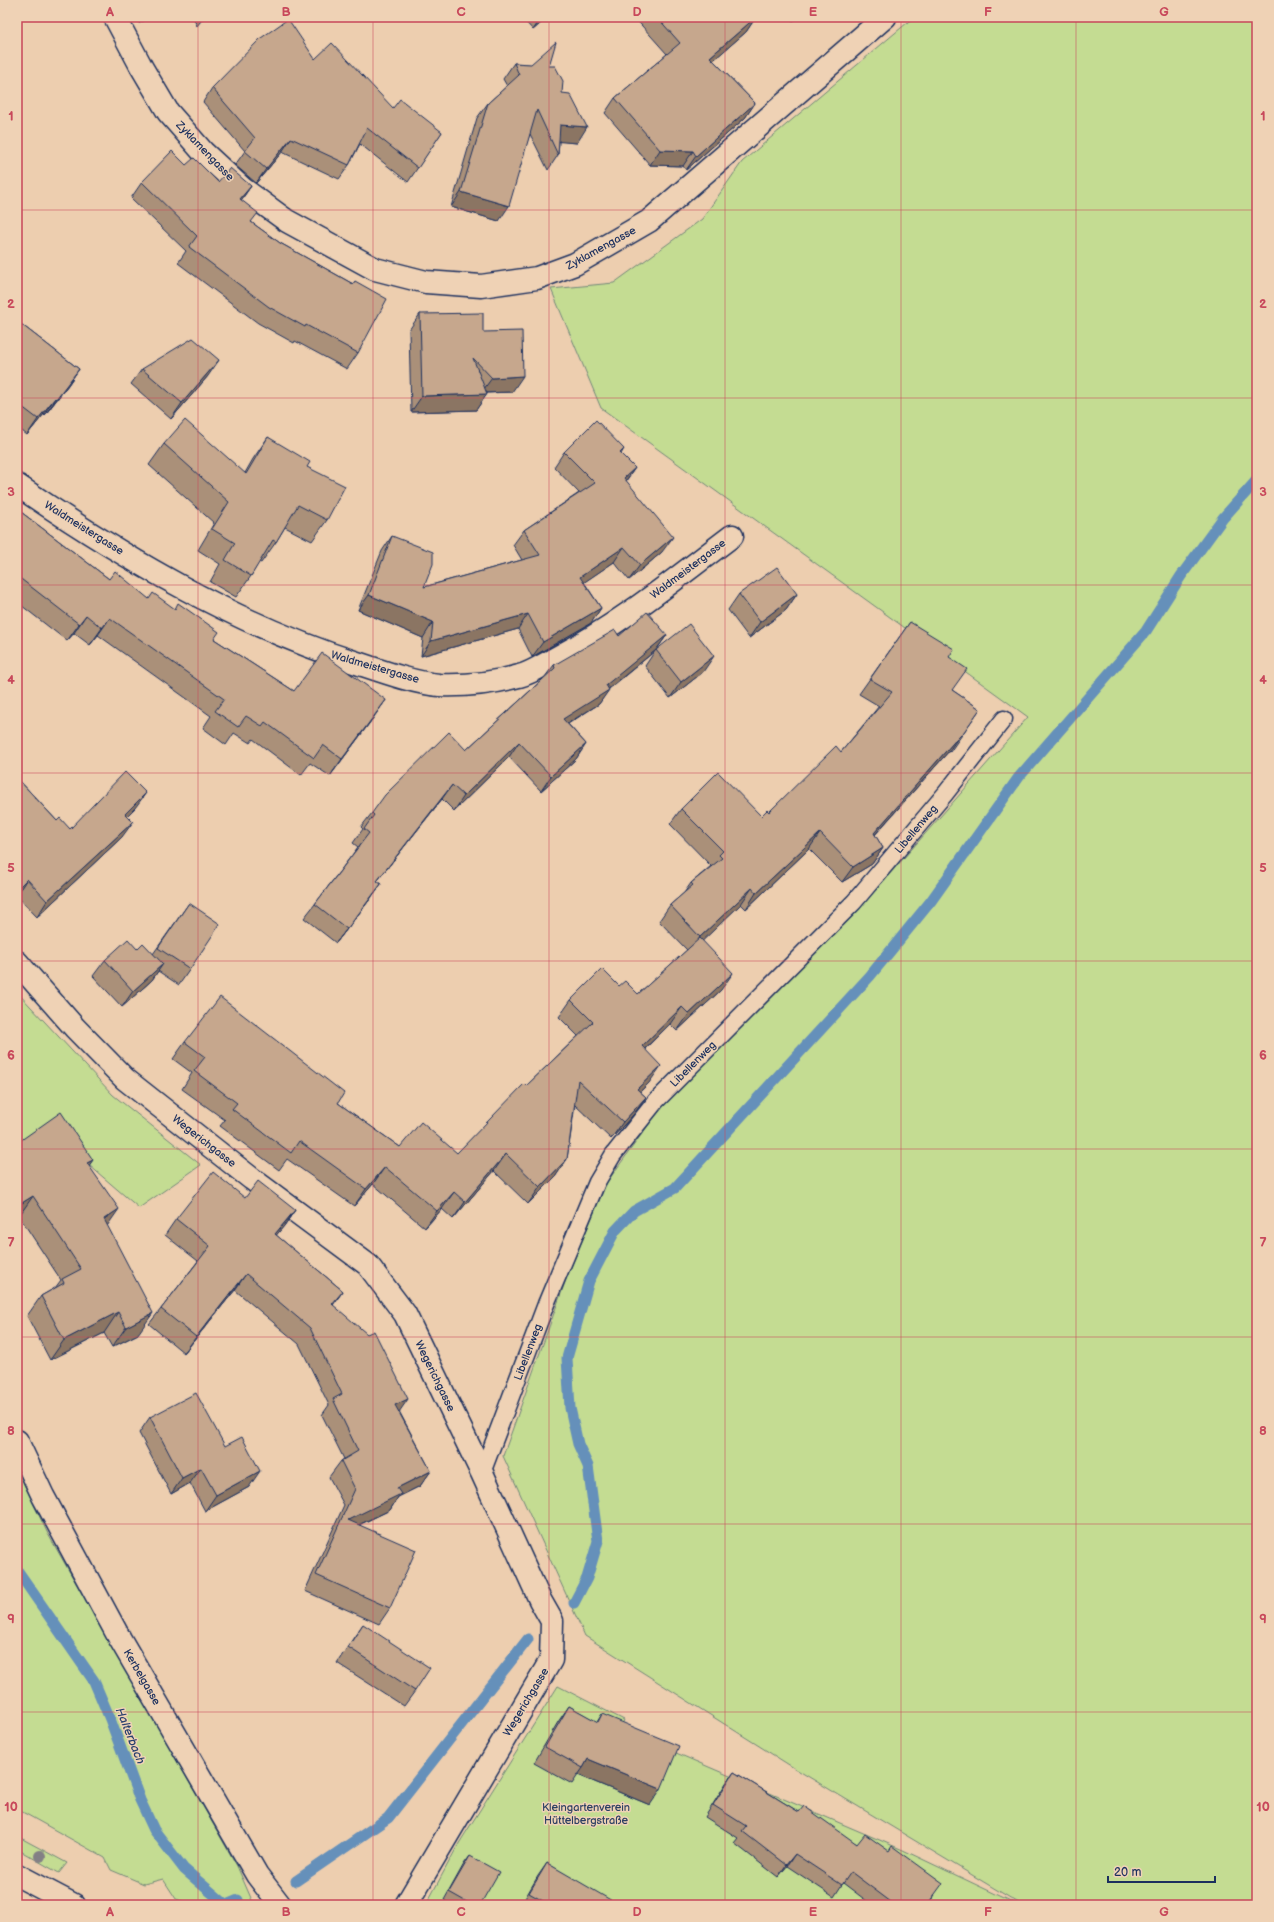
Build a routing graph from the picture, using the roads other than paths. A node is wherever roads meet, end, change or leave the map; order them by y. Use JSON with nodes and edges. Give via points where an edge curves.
{"nodes":[{"id":1,"x":115,"y":17,"type":"edge"},
{"id":2,"x":885,"y":17,"type":"edge"},
{"id":3,"x":17,"y":485,"type":"edge"},
{"id":4,"x":732,"y":536,"type":"dead end"},
{"id":5,"x":1004,"y":719,"type":"dead end"},
{"id":6,"x":17,"y":962,"type":"edge"},
{"id":7,"x":17,"y":1440,"type":"edge"},
{"id":8,"x":482,"y":1473,"type":"junction"},
{"id":9,"x":17,"y":1875,"type":"edge"},
{"id":10,"x":74,"y":1905,"type":"edge"},
{"id":11,"x":280,"y":1905,"type":"edge"},
{"id":12,"x":406,"y":1905,"type":"edge"}],
"edges":[{"from":1,"to":2,"type":"street","name":"Zyklamengasse","via":[[168,112],[203,152],[242,188],[287,221],[375,269],[426,282],[481,286],[537,278],[575,264],[648,221]]},
{"from":3,"to":4,"type":"street","name":"Waldmeistergasse","via":[[67,519],[170,580],[276,634],[385,672],[438,684],[480,684],[521,676],[573,649],[638,607]]},
{"from":5,"to":8,"type":"lane","name":"Libellenweg","via":[[854,902],[656,1101],[613,1155],[597,1182],[546,1304]]},
{"from":6,"to":8,"type":"street","name":"Wegerichgasse","via":[[74,1028],[126,1080],[252,1179],[368,1265],[405,1314]]},
{"from":7,"to":11,"type":"street","name":"Kerbelgasse","via":[[43,1496],[132,1659],[257,1875]]},
{"from":8,"to":12,"type":"street","name":"Wegerichgasse","via":[[552,1621],[551,1660]]},
{"from":9,"to":10,"type":"street"}]}
